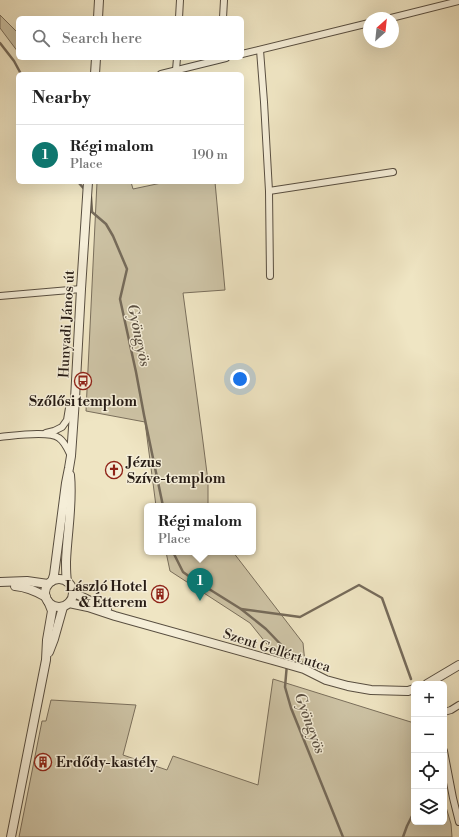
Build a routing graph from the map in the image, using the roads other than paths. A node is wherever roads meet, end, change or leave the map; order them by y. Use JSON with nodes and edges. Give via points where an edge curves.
{"nodes":[{"id":1,"x":99,"y":0,"type":"edge"},
{"id":2,"x":180,"y":0,"type":"edge"},
{"id":3,"x":224,"y":0,"type":"edge"},
{"id":4,"x":459,"y":2,"type":"edge"},
{"id":5,"x":98,"y":16,"type":"edge"},
{"id":6,"x":179,"y":16,"type":"edge"},
{"id":7,"x":223,"y":16,"type":"edge"},
{"id":8,"x":399,"y":16,"type":"edge"},
{"id":9,"x":363,"y":24,"type":"edge"},
{"id":10,"x":260,"y":50,"type":"junction"},
{"id":11,"x":244,"y":54,"type":"edge"},
{"id":12,"x":96,"y":60,"type":"edge"},
{"id":13,"x":177,"y":60,"type":"edge"},
{"id":14,"x":214,"y":60,"type":"edge"},
{"id":15,"x":176,"y":70,"type":"junction"},
{"id":16,"x":95,"y":72,"type":"edge"},
{"id":17,"x":168,"y":72,"type":"edge"},
{"id":18,"x":392,"y":172,"type":"dead end"},
{"id":19,"x":88,"y":184,"type":"edge"},
{"id":20,"x":269,"y":191,"type":"junction"},
{"id":21,"x":270,"y":276,"type":"dead end"},
{"id":22,"x":81,"y":289,"type":"junction"},
{"id":23,"x":0,"y":296,"type":"edge"},
{"id":24,"x":75,"y":398,"type":"junction"},
{"id":25,"x":44,"y":434,"type":"junction"},
{"id":26,"x":0,"y":437,"type":"edge"},
{"id":27,"x":70,"y":456,"type":"junction"},
{"id":28,"x":69,"y":468,"type":"junction"},
{"id":29,"x":67,"y":581,"type":"junction"},
{"id":30,"x":0,"y":583,"type":"edge"},
{"id":31,"x":50,"y":583,"type":"junction"},
{"id":32,"x":74,"y":593,"type":"junction"},
{"id":33,"x":47,"y":599,"type":"junction"},
{"id":34,"x":66,"y":605,"type":"junction"},
{"id":35,"x":133,"y":621,"type":"junction"},
{"id":36,"x":46,"y":660,"type":"junction"},
{"id":37,"x":459,"y":664,"type":"edge"},
{"id":38,"x":434,"y":681,"type":"edge"},
{"id":39,"x":411,"y":690,"type":"edge"},
{"id":40,"x":459,"y":705,"type":"edge"},
{"id":41,"x":447,"y":711,"type":"edge"},
{"id":42,"x":444,"y":753,"type":"edge"},
{"id":43,"x":459,"y":822,"type":"edge"},
{"id":44,"x":11,"y":837,"type":"edge"}],
"edges":[{"from":1,"to":5,"type":"street"},
{"from":2,"to":6,"type":"street"},
{"from":3,"to":7,"type":"street"},
{"from":4,"to":8,"type":"street"},
{"from":9,"to":10,"type":"street"},
{"from":10,"to":11,"type":"street"},
{"from":10,"to":20,"type":"street"},
{"from":12,"to":16,"type":"street"},
{"from":13,"to":15,"type":"street"},
{"from":14,"to":15,"type":"street"},
{"from":15,"to":17,"type":"street"},
{"from":18,"to":20,"type":"street"},
{"from":19,"to":22,"type":"street","name":"Hunyadi János út"},
{"from":20,"to":21,"type":"street"},
{"from":22,"to":23,"type":"street"},
{"from":22,"to":24,"type":"street","name":"Hunyadi János út"},
{"from":24,"to":25,"type":"street","via":[[62,427]]},
{"from":24,"to":27,"type":"street","name":"Hunyadi János út"},
{"from":25,"to":26,"type":"street"},
{"from":25,"to":27,"type":"street","via":[[58,437]]},
{"from":27,"to":28,"type":"street","name":"Hunyadi János út"},
{"from":28,"to":29,"type":"street","name":"Hunyadi János út","via":[[71,486]]},
{"from":28,"to":31,"type":"street","name":"Hunyadi János út","via":[[54,575]]},
{"from":29,"to":31,"type":"street","via":[[59,579]]},
{"from":29,"to":32,"type":"street"},
{"from":30,"to":31,"type":"street"},
{"from":30,"to":33,"type":"street","via":[[26,587]]},
{"from":31,"to":33,"type":"street","via":[[46,590]]},
{"from":32,"to":34,"type":"street"},
{"from":32,"to":35,"type":"street","name":"Szent Gellért utca"},
{"from":33,"to":34,"type":"street","via":[[56,607]]},
{"from":33,"to":36,"type":"street","via":[[52,611]]},
{"from":34,"to":35,"type":"street","name":"Szent Gellért utca","via":[[88,607]]},
{"from":34,"to":36,"type":"street"},
{"from":35,"to":39,"type":"street","name":"Szent Gellért utca","via":[[294,666],[326,680],[371,690]]},
{"from":36,"to":44,"type":"street"},
{"from":37,"to":38,"type":"street"},
{"from":40,"to":41,"type":"street"},
{"from":42,"to":43,"type":"street"}]}
